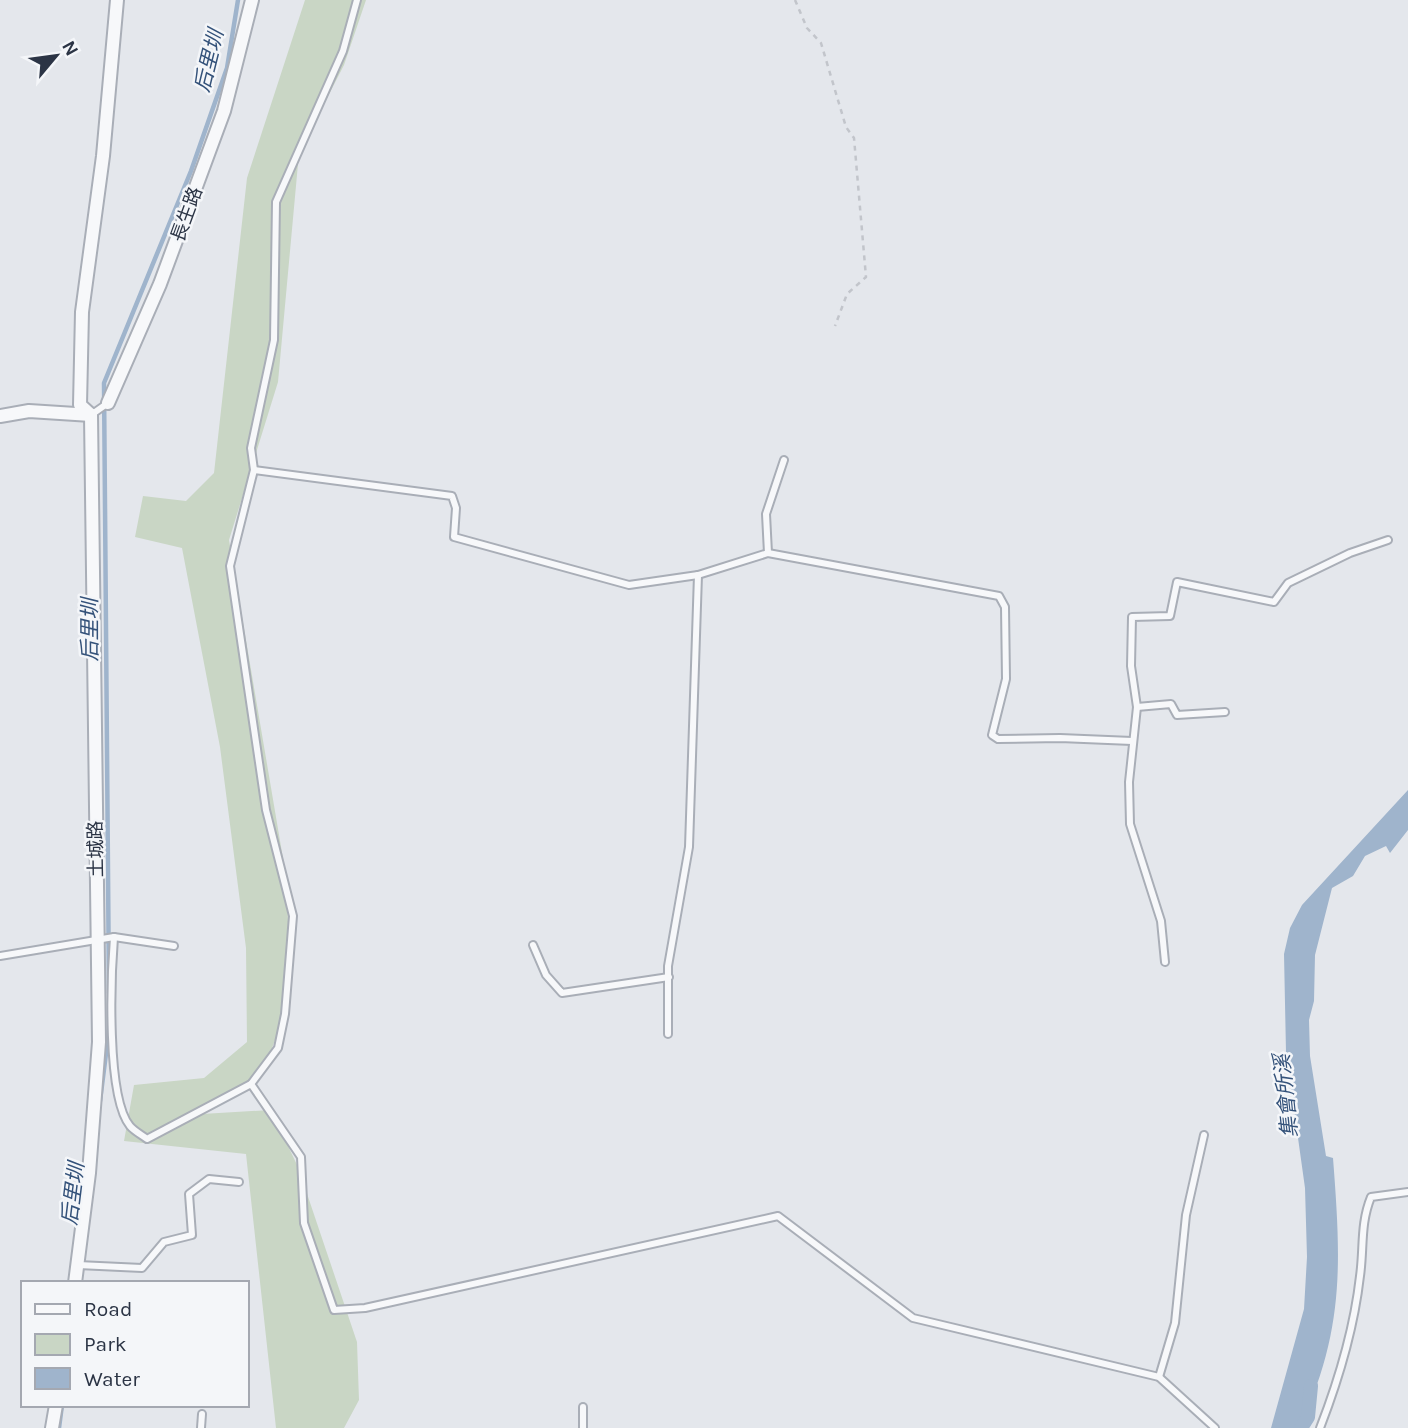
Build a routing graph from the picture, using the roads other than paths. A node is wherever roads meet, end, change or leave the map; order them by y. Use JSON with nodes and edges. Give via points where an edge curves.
{"nodes":[{"id":1,"x":117,"y":0,"type":"edge"},
{"id":2,"x":253,"y":0,"type":"edge"},
{"id":3,"x":357,"y":0,"type":"edge"},
{"id":4,"x":99,"y":409,"type":"junction"},
{"id":5,"x":0,"y":416,"type":"edge"},
{"id":6,"x":784,"y":460,"type":"dead end"},
{"id":7,"x":254,"y":470,"type":"junction"},
{"id":8,"x":1388,"y":540,"type":"dead end"},
{"id":9,"x":768,"y":553,"type":"junction"},
{"id":10,"x":698,"y":575,"type":"junction"},
{"id":11,"x":1137,"y":707,"type":"junction"},
{"id":12,"x":1225,"y":712,"type":"dead end"},
{"id":13,"x":1132,"y":741,"type":"junction"},
{"id":14,"x":114,"y":937,"type":"junction"},
{"id":15,"x":97,"y":940,"type":"junction"},
{"id":16,"x":533,"y":945,"type":"dead end"},
{"id":17,"x":174,"y":946,"type":"dead end"},
{"id":18,"x":0,"y":956,"type":"edge"},
{"id":19,"x":1165,"y":962,"type":"dead end"},
{"id":20,"x":668,"y":976,"type":"junction"},
{"id":21,"x":668,"y":1034,"type":"dead end"},
{"id":22,"x":251,"y":1084,"type":"junction"},
{"id":23,"x":1204,"y":1135,"type":"dead end"},
{"id":24,"x":239,"y":1182,"type":"dead end"},
{"id":25,"x":1408,"y":1192,"type":"edge"},
{"id":26,"x":78,"y":1265,"type":"junction"},
{"id":27,"x":75,"y":1281,"type":"edge"},
{"id":28,"x":1158,"y":1377,"type":"junction"},
{"id":29,"x":56,"y":1407,"type":"edge"},
{"id":30,"x":583,"y":1407,"type":"dead end"},
{"id":31,"x":202,"y":1414,"type":"dead end"},
{"id":32,"x":52,"y":1428,"type":"edge"},
{"id":33,"x":201,"y":1428,"type":"edge"},
{"id":34,"x":583,"y":1428,"type":"edge"},
{"id":35,"x":1215,"y":1428,"type":"edge"},
{"id":36,"x":1320,"y":1428,"type":"edge"}],
"edges":[{"from":1,"to":4,"type":"street","via":[[82,312],[80,405]]},
{"from":2,"to":4,"type":"street","name":"長生路","via":[[224,111],[160,284]]},
{"from":3,"to":7,"type":"lane","via":[[343,51],[276,202],[274,340],[251,448]]},
{"from":4,"to":5,"type":"street"},
{"from":4,"to":15,"type":"street","name":"土城路"},
{"from":6,"to":9,"type":"lane","via":[[766,514]]},
{"from":7,"to":10,"type":"lane","via":[[452,496],[454,537],[629,585]]},
{"from":7,"to":22,"type":"lane","via":[[230,566],[265,810],[293,916],[278,1048]]},
{"from":8,"to":11,"type":"lane","via":[[1288,583],[1274,602],[1177,582],[1170,615],[1132,617],[1131,666]]},
{"from":9,"to":10,"type":"lane"},
{"from":9,"to":13,"type":"lane","via":[[999,596],[1005,607],[1006,679],[992,735],[998,739]]},
{"from":10,"to":20,"type":"lane","via":[[689,847]]},
{"from":11,"to":12,"type":"lane","via":[[1171,704],[1177,715]]},
{"from":11,"to":13,"type":"lane"},
{"from":13,"to":19,"type":"lane","via":[[1130,824],[1161,921]]},
{"from":14,"to":15,"type":"lane"},
{"from":14,"to":17,"type":"lane"},
{"from":14,"to":22,"type":"lane","via":[[110,984],[118,1099],[129,1125],[147,1139]]},
{"from":15,"to":18,"type":"lane"},
{"from":15,"to":26,"type":"street","name":"土城路","via":[[99,1042]]},
{"from":16,"to":20,"type":"lane","via":[[546,975],[562,993]]},
{"from":20,"to":21,"type":"lane"},
{"from":22,"to":28,"type":"lane","via":[[301,1157],[304,1223],[334,1310],[365,1308],[778,1216],[912,1318]]},
{"from":23,"to":28,"type":"lane","via":[[1186,1215],[1175,1323]]},
{"from":24,"to":26,"type":"lane","via":[[209,1179],[189,1194],[192,1235],[164,1242],[142,1268]]},
{"from":25,"to":36,"type":"lane","via":[[1371,1197],[1362,1218],[1360,1275],[1341,1374]]},
{"from":26,"to":27,"type":"street","name":"土城路"},
{"from":28,"to":35,"type":"lane"},
{"from":29,"to":32,"type":"street"},
{"from":30,"to":34,"type":"lane"},
{"from":31,"to":33,"type":"lane"}]}
